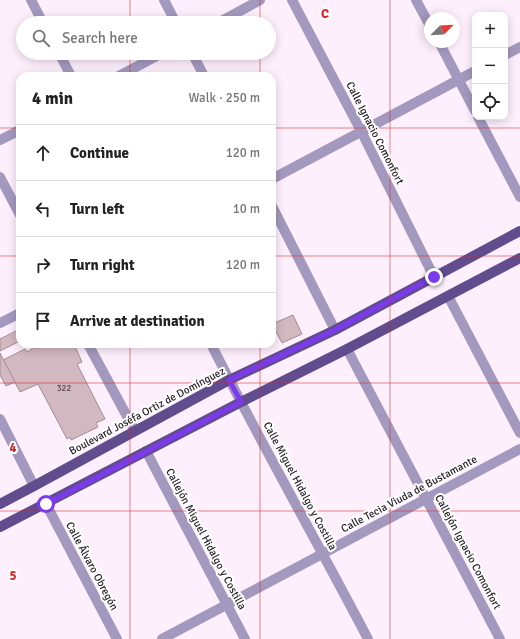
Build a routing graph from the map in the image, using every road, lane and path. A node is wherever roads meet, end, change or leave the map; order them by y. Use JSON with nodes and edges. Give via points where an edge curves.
{"nodes":[{"id":1,"x":30,"y":0,"type":"edge"},
{"id":2,"x":164,"y":0,"type":"edge"},
{"id":3,"x":260,"y":0,"type":"edge"},
{"id":4,"x":292,"y":0,"type":"edge"},
{"id":5,"x":416,"y":0,"type":"edge"},
{"id":6,"x":424,"y":15,"type":"edge"},
{"id":7,"x":39,"y":16,"type":"edge"},
{"id":8,"x":172,"y":16,"type":"edge"},
{"id":9,"x":231,"y":16,"type":"edge"},
{"id":10,"x":520,"y":47,"type":"edge"},
{"id":11,"x":441,"y":48,"type":"edge"},
{"id":12,"x":508,"y":53,"type":"edge"},
{"id":13,"x":62,"y":60,"type":"edge"},
{"id":14,"x":149,"y":60,"type":"edge"},
{"id":15,"x":196,"y":60,"type":"edge"},
{"id":16,"x":69,"y":72,"type":"edge"},
{"id":17,"x":127,"y":72,"type":"edge"},
{"id":18,"x":202,"y":72,"type":"edge"},
{"id":19,"x":472,"y":73,"type":"edge"},
{"id":20,"x":458,"y":80,"type":"junction"},
{"id":21,"x":472,"y":106,"type":"edge"},
{"id":22,"x":480,"y":120,"type":"edge"},
{"id":23,"x":16,"y":132,"type":"edge"},
{"id":24,"x":361,"y":132,"type":"junction"},
{"id":25,"x":0,"y":140,"type":"edge"},
{"id":26,"x":0,"y":177,"type":"edge"},
{"id":27,"x":276,"y":177,"type":"edge"},
{"id":28,"x":520,"y":197,"type":"edge"},
{"id":29,"x":16,"y":207,"type":"edge"},
{"id":30,"x":276,"y":214,"type":"edge"},
{"id":31,"x":520,"y":231,"type":"edge"},
{"id":32,"x":520,"y":258,"type":"edge"},
{"id":33,"x":434,"y":277,"type":"junction"},
{"id":34,"x":448,"y":296,"type":"junction"},
{"id":35,"x":16,"y":315,"type":"edge"},
{"id":36,"x":0,"y":323,"type":"edge"},
{"id":37,"x":335,"y":330,"type":"junction"},
{"id":38,"x":90,"y":348,"type":"edge"},
{"id":39,"x":213,"y":348,"type":"edge"},
{"id":40,"x":347,"y":349,"type":"junction"},
{"id":41,"x":229,"y":380,"type":"junction"},
{"id":42,"x":241,"y":402,"type":"junction"},
{"id":43,"x":0,"y":419,"type":"edge"},
{"id":44,"x":135,"y":431,"type":"junction"},
{"id":45,"x":520,"y":433,"type":"edge"},
{"id":46,"x":520,"y":449,"type":"edge"},
{"id":47,"x":146,"y":450,"type":"junction"},
{"id":48,"x":34,"y":486,"type":"junction"},
{"id":49,"x":426,"y":499,"type":"junction"},
{"id":50,"x":0,"y":504,"type":"edge"},
{"id":51,"x":46,"y":504,"type":"junction"},
{"id":52,"x":0,"y":528,"type":"edge"},
{"id":53,"x":323,"y":554,"type":"junction"},
{"id":54,"x":226,"y":605,"type":"junction"},
{"id":55,"x":117,"y":639,"type":"edge"},
{"id":56,"x":162,"y":639,"type":"edge"},
{"id":57,"x":245,"y":639,"type":"edge"},
{"id":58,"x":368,"y":639,"type":"edge"},
{"id":59,"x":500,"y":639,"type":"edge"}],
"edges":[{"from":1,"to":7,"type":"street"},
{"from":2,"to":8,"type":"street"},
{"from":3,"to":9,"type":"street"},
{"from":4,"to":24,"type":"street","name":"Calle Ignacio Comonfort"},
{"from":5,"to":6,"type":"street"},
{"from":10,"to":12,"type":"street"},
{"from":11,"to":20,"type":"street"},
{"from":13,"to":16,"type":"street"},
{"from":14,"to":17,"type":"street"},
{"from":15,"to":18,"type":"street"},
{"from":19,"to":20,"type":"street"},
{"from":20,"to":21,"type":"street"},
{"from":20,"to":24,"type":"street"},
{"from":22,"to":28,"type":"street"},
{"from":23,"to":25,"type":"street"},
{"from":24,"to":27,"type":"street"},
{"from":24,"to":33,"type":"street","name":"Calle Ignacio Comonfort"},
{"from":26,"to":29,"type":"street"},
{"from":30,"to":37,"type":"street"},
{"from":31,"to":33,"type":"main road","name":"Boulevard Joséfa Ortiz de Domínguez"},
{"from":32,"to":34,"type":"main road"},
{"from":33,"to":37,"type":"main road","name":"Boulevard Joséfa Ortiz de Domínguez"},
{"from":34,"to":40,"type":"main road"},
{"from":34,"to":45,"type":"street"},
{"from":35,"to":36,"type":"street"},
{"from":37,"to":41,"type":"main road","name":"Boulevard Joséfa Ortiz de Domínguez"},
{"from":38,"to":44,"type":"street"},
{"from":39,"to":41,"type":"street","name":"Calle Miguel Hidalgo y Costilla"},
{"from":40,"to":42,"type":"main road"},
{"from":40,"to":49,"type":"street","name":"Callejón Ignacio Comonfort"},
{"from":41,"to":42,"type":"street","name":"Calle Miguel Hidalgo y Costilla"},
{"from":41,"to":44,"type":"main road","name":"Boulevard Joséfa Ortiz de Domínguez"},
{"from":42,"to":47,"type":"main road"},
{"from":42,"to":53,"type":"street","name":"Calle Miguel Hidalgo y Costilla"},
{"from":43,"to":48,"type":"street"},
{"from":44,"to":48,"type":"main road","name":"Boulevard Joséfa Ortiz de Domínguez"},
{"from":46,"to":49,"type":"street","name":"Calle Tecia Viuda de Bustamante"},
{"from":47,"to":51,"type":"main road"},
{"from":47,"to":54,"type":"street","name":"Callejón Miguel Hidalgo y Costilla"},
{"from":48,"to":50,"type":"main road","name":"Boulevard Joséfa Ortiz de Domínguez"},
{"from":49,"to":53,"type":"street","name":"Calle Tecia Viuda de Bustamante"},
{"from":49,"to":59,"type":"street","name":"Callejón Ignacio Comonfort"},
{"from":51,"to":52,"type":"main road"},
{"from":51,"to":55,"type":"street","name":"Calle Álvaro Obregón"},
{"from":53,"to":54,"type":"street","name":"Calle Tecia Viuda de Bustamante"},
{"from":53,"to":58,"type":"street","name":"Calle Miguel Hidalgo y Costilla"},
{"from":54,"to":56,"type":"street","name":"Calle Tecia Viuda de Bustamante"},
{"from":54,"to":57,"type":"street","name":"Callejón Miguel Hidalgo y Costilla"}]}
